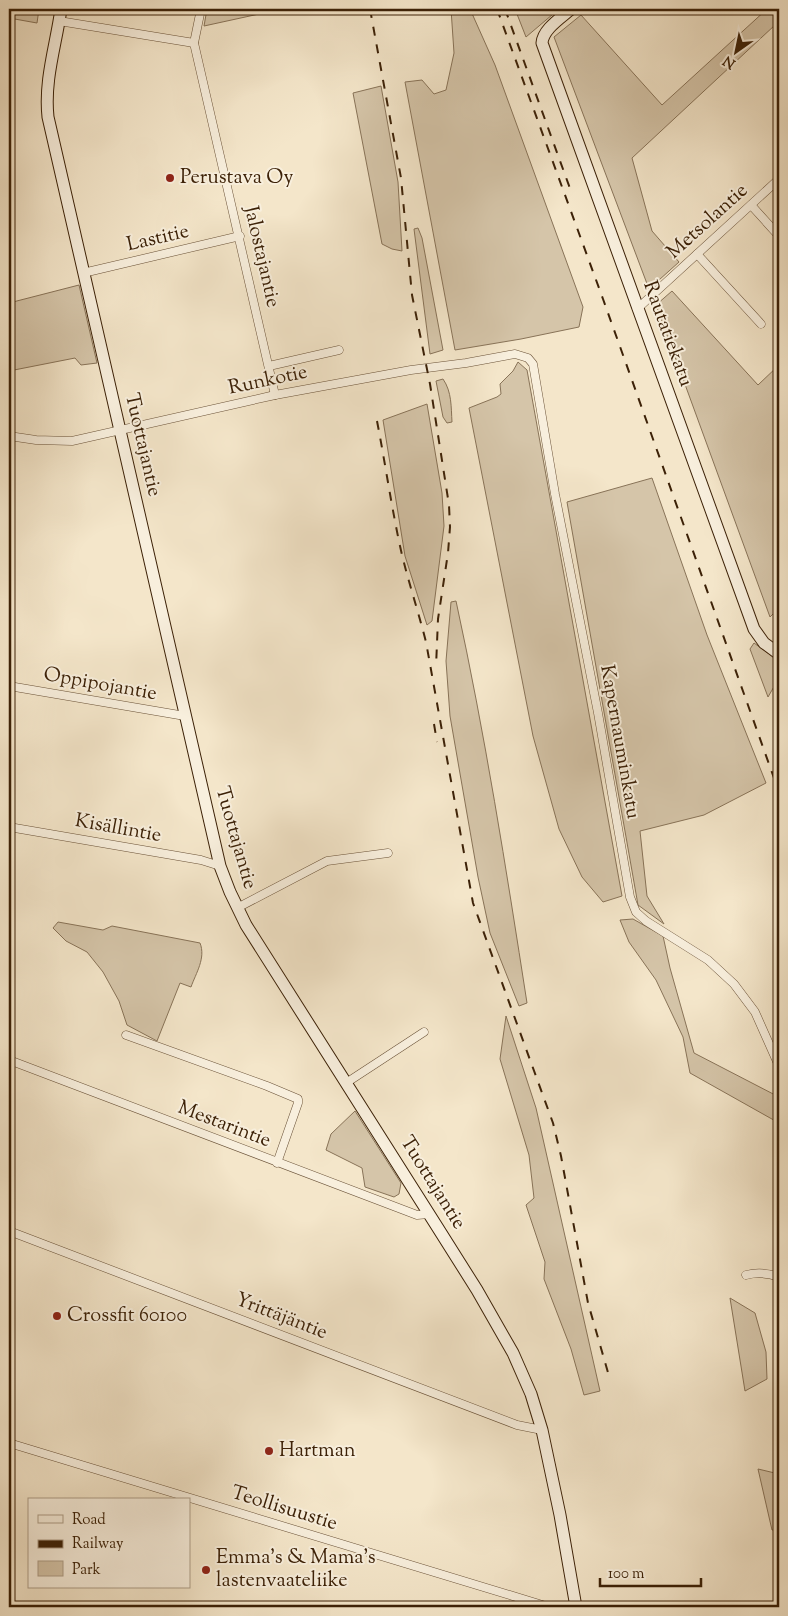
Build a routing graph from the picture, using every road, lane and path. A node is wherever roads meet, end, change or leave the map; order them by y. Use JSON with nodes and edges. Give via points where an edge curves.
{"nodes":[{"id":1,"x":61,"y":9,"type":"edge"},
{"id":2,"x":201,"y":9,"type":"edge"},
{"id":3,"x":571,"y":9,"type":"edge"},
{"id":4,"x":59,"y":21,"type":"junction"},
{"id":5,"x":194,"y":43,"type":"junction"},
{"id":6,"x":779,"y":179,"type":"edge"},
{"id":7,"x":751,"y":205,"type":"junction"},
{"id":8,"x":240,"y":236,"type":"junction"},
{"id":9,"x":779,"y":236,"type":"edge"},
{"id":10,"x":697,"y":254,"type":"junction"},
{"id":11,"x":83,"y":273,"type":"junction"},
{"id":12,"x":637,"y":308,"type":"junction"},
{"id":13,"x":761,"y":324,"type":"dead end"},
{"id":14,"x":339,"y":350,"type":"dead end"},
{"id":15,"x":532,"y":364,"type":"joint"},
{"id":16,"x":269,"y":366,"type":"junction"},
{"id":17,"x":276,"y":395,"type":"junction"},
{"id":18,"x":120,"y":431,"type":"junction"},
{"id":19,"x":9,"y":436,"type":"edge"},
{"id":20,"x":779,"y":654,"type":"edge"},
{"id":21,"x":9,"y":686,"type":"edge"},
{"id":22,"x":185,"y":716,"type":"junction"},
{"id":23,"x":9,"y":827,"type":"edge"},
{"id":24,"x":388,"y":853,"type":"dead end"},
{"id":25,"x":220,"y":866,"type":"junction"},
{"id":26,"x":237,"y":908,"type":"junction"},
{"id":27,"x":424,"y":1032,"type":"dead end"},
{"id":28,"x":126,"y":1035,"type":"dead end"},
{"id":29,"x":9,"y":1060,"type":"edge"},
{"id":30,"x":779,"y":1066,"type":"edge"},
{"id":31,"x":346,"y":1083,"type":"junction"},
{"id":32,"x":278,"y":1163,"type":"junction"},
{"id":33,"x":429,"y":1214,"type":"junction"},
{"id":34,"x":9,"y":1231,"type":"edge"},
{"id":35,"x":746,"y":1275,"type":"dead end"},
{"id":36,"x":779,"y":1277,"type":"edge"},
{"id":37,"x":542,"y":1430,"type":"junction"},
{"id":38,"x":9,"y":1443,"type":"edge"},
{"id":39,"x":549,"y":1607,"type":"edge"},
{"id":40,"x":576,"y":1607,"type":"edge"}],
"edges":[{"from":1,"to":4,"type":"street","name":"Tuottajantie"},
{"from":2,"to":5,"type":"street","name":"Jalostajantie"},
{"from":3,"to":12,"type":"street","name":"Rautatiekatu","via":[[544,36],[542,43]]},
{"from":4,"to":5,"type":"street"},
{"from":4,"to":11,"type":"street","name":"Tuottajantie","via":[[46,99]]},
{"from":5,"to":8,"type":"street","name":"Jalostajantie"},
{"from":6,"to":7,"type":"street","name":"Metsolantie"},
{"from":7,"to":9,"type":"street"},
{"from":7,"to":10,"type":"street","name":"Metsolantie"},
{"from":8,"to":11,"type":"street","name":"Lastitie"},
{"from":8,"to":16,"type":"street","name":"Jalostajantie"},
{"from":10,"to":12,"type":"street","name":"Metsolantie"},
{"from":10,"to":13,"type":"street"},
{"from":11,"to":18,"type":"street","name":"Tuottajantie"},
{"from":12,"to":20,"type":"street","name":"Rautatiekatu","via":[[754,629],[764,643]]},
{"from":14,"to":16,"type":"street"},
{"from":15,"to":17,"type":"street","name":"Runkotie","via":[[528,358],[515,354]]},
{"from":15,"to":30,"type":"street","name":"Kapernauminkatu","via":[[631,902],[636,912],[646,920],[708,960],[734,984],[755,1012]]},
{"from":16,"to":17,"type":"street","name":"Jalostajantie"},
{"from":17,"to":18,"type":"street","name":"Runkotie"},
{"from":18,"to":19,"type":"street","name":"Runkotie","via":[[72,442]]},
{"from":18,"to":22,"type":"street","name":"Tuottajantie"},
{"from":21,"to":22,"type":"street","name":"Oppipojantie"},
{"from":22,"to":25,"type":"street","name":"Tuottajantie"},
{"from":23,"to":25,"type":"street","name":"Kisällintie"},
{"from":24,"to":26,"type":"street","via":[[326,861]]},
{"from":25,"to":26,"type":"street","name":"Tuottajantie"},
{"from":26,"to":31,"type":"street","name":"Tuottajantie"},
{"from":27,"to":31,"type":"street"},
{"from":28,"to":32,"type":"street","via":[[298,1099]]},
{"from":29,"to":32,"type":"street","name":"Mestarintie"},
{"from":31,"to":33,"type":"street","name":"Tuottajantie"},
{"from":32,"to":33,"type":"street","name":"Mestarintie","via":[[417,1215]]},
{"from":33,"to":37,"type":"street","name":"Tuottajantie","via":[[513,1353]]},
{"from":34,"to":37,"type":"street","name":"Yrittäjäntie","via":[[517,1424]]},
{"from":35,"to":36,"type":"street","via":[[756,1272]]},
{"from":37,"to":40,"type":"street","name":"Tuottajantie"},
{"from":38,"to":39,"type":"street","name":"Teollisuustie"}]}
